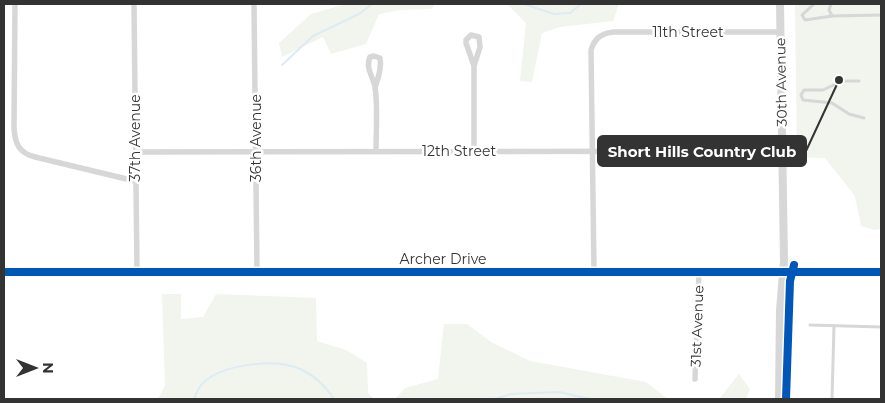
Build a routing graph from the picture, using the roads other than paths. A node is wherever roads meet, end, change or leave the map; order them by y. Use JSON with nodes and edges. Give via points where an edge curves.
{"nodes":[{"id":1,"x":15,"y":4,"type":"edge"},
{"id":2,"x":134,"y":4,"type":"edge"},
{"id":3,"x":254,"y":4,"type":"edge"},
{"id":4,"x":780,"y":4,"type":"edge"},
{"id":5,"x":814,"y":4,"type":"edge"},
{"id":6,"x":831,"y":4,"type":"edge"},
{"id":7,"x":881,"y":15,"type":"edge"},
{"id":8,"x":832,"y":16,"type":"junction"},
{"id":9,"x":780,"y":32,"type":"junction"},
{"id":10,"x":474,"y":66,"type":"junction"},
{"id":11,"x":858,"y":81,"type":"dead end"},
{"id":12,"x":375,"y":88,"type":"junction"},
{"id":13,"x":864,"y":118,"type":"dead end"},
{"id":14,"x":256,"y":151,"type":"junction"},
{"id":15,"x":376,"y":151,"type":"junction"},
{"id":16,"x":474,"y":151,"type":"junction"},
{"id":17,"x":782,"y":151,"type":"junction"},
{"id":18,"x":135,"y":152,"type":"junction"},
{"id":19,"x":593,"y":152,"type":"junction"},
{"id":20,"x":135,"y":181,"type":"junction"},
{"id":21,"x":4,"y":272,"type":"edge"},
{"id":22,"x":137,"y":272,"type":"junction"},
{"id":23,"x":257,"y":272,"type":"junction"},
{"id":24,"x":594,"y":272,"type":"junction"},
{"id":25,"x":699,"y":272,"type":"junction"},
{"id":26,"x":783,"y":272,"type":"junction"},
{"id":27,"x":881,"y":272,"type":"edge"},
{"id":28,"x":810,"y":325,"type":"dead end"},
{"id":29,"x":834,"y":326,"type":"junction"},
{"id":30,"x":881,"y":326,"type":"edge"},
{"id":31,"x":695,"y":379,"type":"dead end"},
{"id":32,"x":779,"y":399,"type":"edge"},
{"id":33,"x":832,"y":399,"type":"edge"}],
"edges":[{"from":1,"to":20,"type":"street","via":[[16,144],[27,155]]},
{"from":2,"to":18,"type":"street","name":"37th Avenue"},
{"from":3,"to":14,"type":"street","name":"36th Avenue"},
{"from":4,"to":9,"type":"street","name":"30th Avenue"},
{"from":5,"to":8,"type":"lane","via":[[802,15],[805,20]]},
{"from":6,"to":8,"type":"lane","via":[[828,10]]},
{"from":7,"to":8,"type":"lane"},
{"from":9,"to":17,"type":"street","name":"30th Avenue"},
{"from":9,"to":19,"type":"street","name":"11th Street","via":[[601,34],[591,50]]},
{"from":10,"to":10,"type":"street","via":[[481,43],[479,37],[471,35],[466,43]]},
{"from":10,"to":16,"type":"street"},
{"from":11,"to":13,"type":"lane","via":[[842,81],[823,90],[804,90],[800,94],[803,100],[832,103],[849,114]]},
{"from":12,"to":12,"type":"street","via":[[381,61],[374,56],[370,57],[368,67]]},
{"from":12,"to":15,"type":"street"},
{"from":14,"to":15,"type":"street","name":"12th Street"},
{"from":14,"to":18,"type":"street","name":"12th Street"},
{"from":14,"to":23,"type":"street","name":"36th Avenue"},
{"from":15,"to":16,"type":"street","name":"12th Street"},
{"from":16,"to":19,"type":"street","name":"12th Street"},
{"from":17,"to":19,"type":"street","name":"12th Street"},
{"from":17,"to":26,"type":"street","name":"30th Avenue"},
{"from":18,"to":20,"type":"street","name":"37th Avenue"},
{"from":19,"to":24,"type":"street"},
{"from":20,"to":22,"type":"street","name":"37th Avenue"},
{"from":21,"to":22,"type":"street","name":"Archer Drive"},
{"from":22,"to":23,"type":"street","name":"Archer Drive"},
{"from":23,"to":24,"type":"street","name":"Archer Drive"},
{"from":24,"to":25,"type":"street","name":"Archer Drive"},
{"from":25,"to":26,"type":"street","name":"Archer Drive"},
{"from":25,"to":31,"type":"street","name":"31st Avenue"},
{"from":26,"to":27,"type":"street","name":"Archer Drive"},
{"from":26,"to":32,"type":"street","name":"30th Avenue"},
{"from":28,"to":29,"type":"lane"},
{"from":29,"to":30,"type":"lane"},
{"from":29,"to":33,"type":"lane"}]}
